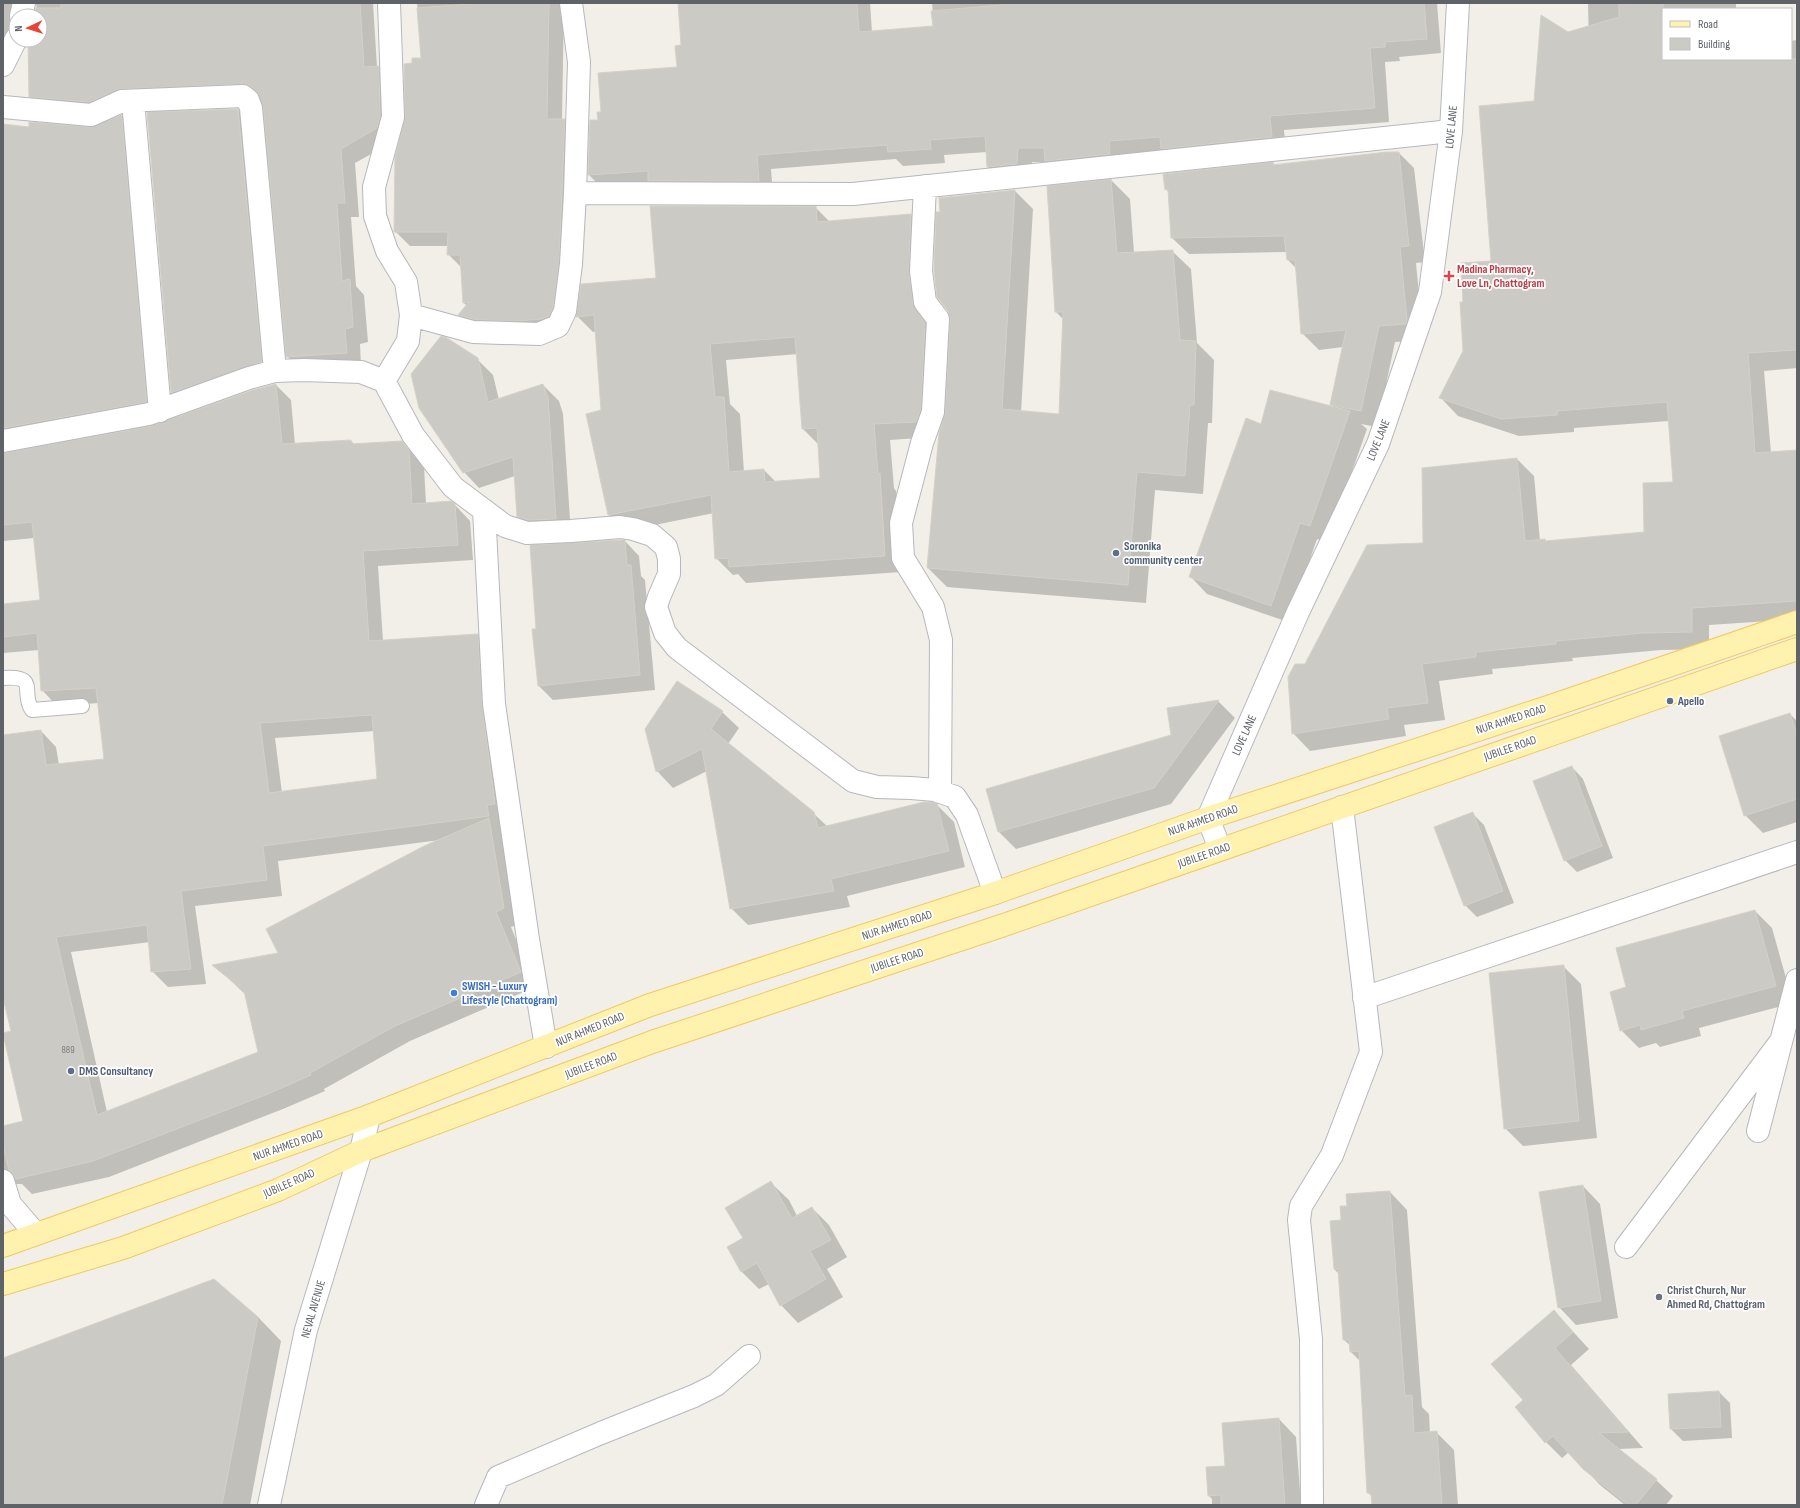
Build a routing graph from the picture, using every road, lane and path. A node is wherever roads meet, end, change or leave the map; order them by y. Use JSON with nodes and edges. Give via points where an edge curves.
{"nodes":[{"id":1,"x":389,"y":3,"type":"edge"},
{"id":2,"x":571,"y":3,"type":"edge"},
{"id":3,"x":1458,"y":3,"type":"edge"},
{"id":4,"x":12,"y":48,"type":"edge"},
{"id":5,"x":3,"y":65,"type":"edge"},
{"id":6,"x":133,"y":101,"type":"junction"},
{"id":7,"x":3,"y":107,"type":"edge"},
{"id":8,"x":1451,"y":131,"type":"junction"},
{"id":9,"x":925,"y":186,"type":"junction"},
{"id":10,"x":575,"y":193,"type":"junction"},
{"id":11,"x":411,"y":315,"type":"junction"},
{"id":12,"x":276,"y":371,"type":"junction"},
{"id":13,"x":384,"y":381,"type":"junction"},
{"id":14,"x":160,"y":411,"type":"junction"},
{"id":15,"x":3,"y":441,"type":"edge"},
{"id":16,"x":484,"y":510,"type":"junction"},
{"id":17,"x":1797,"y":622,"type":"edge"},
{"id":18,"x":1797,"y":649,"type":"edge"},
{"id":19,"x":3,"y":678,"type":"edge"},
{"id":20,"x":82,"y":706,"type":"dead end"},
{"id":21,"x":940,"y":792,"type":"junction"},
{"id":22,"x":1342,"y":807,"type":"junction"},
{"id":23,"x":1208,"y":818,"type":"junction"},
{"id":24,"x":1220,"y":849,"type":"junction"},
{"id":25,"x":1797,"y":852,"type":"edge"},
{"id":26,"x":995,"y":894,"type":"junction"},
{"id":27,"x":1797,"y":980,"type":"edge"},
{"id":28,"x":1364,"y":998,"type":"junction"},
{"id":29,"x":1781,"y":1041,"type":"junction"},
{"id":30,"x":546,"y":1047,"type":"junction"},
{"id":31,"x":369,"y":1116,"type":"junction"},
{"id":32,"x":1758,"y":1131,"type":"dead end"},
{"id":33,"x":361,"y":1151,"type":"junction"},
{"id":34,"x":3,"y":1181,"type":"edge"},
{"id":35,"x":35,"y":1233,"type":"junction"},
{"id":36,"x":3,"y":1246,"type":"edge"},
{"id":37,"x":1626,"y":1247,"type":"dead end"},
{"id":38,"x":3,"y":1284,"type":"edge"},
{"id":39,"x":749,"y":1356,"type":"dead end"},
{"id":40,"x":269,"y":1505,"type":"edge"},
{"id":41,"x":486,"y":1505,"type":"edge"},
{"id":42,"x":1312,"y":1505,"type":"edge"}],
"edges":[{"from":1,"to":11,"type":"street","via":[[393,117],[374,187],[374,216],[387,251],[406,282]]},
{"from":2,"to":10,"type":"street","via":[[579,62]]},
{"from":3,"to":8,"type":"street","name":"LOVE LANE"},
{"from":4,"to":5,"type":"street"},
{"from":6,"to":7,"type":"street","via":[[122,102],[91,115]]},
{"from":6,"to":12,"type":"street","via":[[236,95],[248,100],[251,108]]},
{"from":6,"to":14,"type":"street"},
{"from":8,"to":9,"type":"street"},
{"from":8,"to":23,"type":"street","name":"LOVE LANE","via":[[1430,292],[1378,444],[1298,612]]},
{"from":9,"to":10,"type":"street","via":[[854,194]]},
{"from":9,"to":21,"type":"street","via":[[921,271],[925,302],[938,319],[933,412],[901,523],[903,558],[933,608],[941,640]]},
{"from":10,"to":11,"type":"street","via":[[572,264],[565,311],[558,326],[539,334],[473,332]]},
{"from":11,"to":13,"type":"street","via":[[408,341]]},
{"from":12,"to":13,"type":"street","via":[[361,372]]},
{"from":12,"to":14,"type":"street","via":[[249,378]]},
{"from":13,"to":16,"type":"street","via":[[413,435],[453,487]]},
{"from":14,"to":15,"type":"street"},
{"from":16,"to":21,"type":"street","via":[[505,526],[527,533],[620,527],[652,535],[666,547],[669,559],[669,574],[656,607],[665,633],[677,648],[853,781],[877,788],[911,788]]},
{"from":16,"to":30,"type":"street","via":[[494,704]]},
{"from":17,"to":23,"type":"main road","name":"NUR AHMED ROAD","via":[[1548,707]]},
{"from":18,"to":22,"type":"main road","name":"JUBILEE ROAD"},
{"from":19,"to":20,"type":"lane","via":[[18,677],[24,680],[32,710]]},
{"from":21,"to":26,"type":"street","via":[[955,798],[967,815]]},
{"from":22,"to":24,"type":"main road","name":"JUBILEE ROAD"},
{"from":22,"to":28,"type":"street"},
{"from":23,"to":24,"type":"street"},
{"from":23,"to":26,"type":"main road","name":"NUR AHMED ROAD"},
{"from":24,"to":33,"type":"main road","name":"JUBILEE ROAD","via":[[1001,926],[652,1042]]},
{"from":25,"to":28,"type":"street"},
{"from":26,"to":30,"type":"main road","name":"NUR AHMED ROAD","via":[[650,1005]]},
{"from":27,"to":29,"type":"street"},
{"from":28,"to":42,"type":"street","via":[[1371,1052],[1332,1155],[1301,1206],[1299,1220],[1310,1339]]},
{"from":29,"to":32,"type":"street"},
{"from":29,"to":37,"type":"street"},
{"from":30,"to":31,"type":"main road","name":"NUR AHMED ROAD"},
{"from":31,"to":33,"type":"street","name":"NEVAL AVENUE"},
{"from":31,"to":35,"type":"main road","name":"NUR AHMED ROAD"},
{"from":33,"to":38,"type":"main road","name":"JUBILEE ROAD","via":[[278,1190],[123,1248]]},
{"from":33,"to":40,"type":"street","name":"NEVAL AVENUE","via":[[306,1330]]},
{"from":34,"to":35,"type":"street","via":[[10,1204]]},
{"from":35,"to":36,"type":"main road","name":"NUR AHMED ROAD"},
{"from":39,"to":41,"type":"street","via":[[716,1385],[694,1396],[498,1478]]}]}
